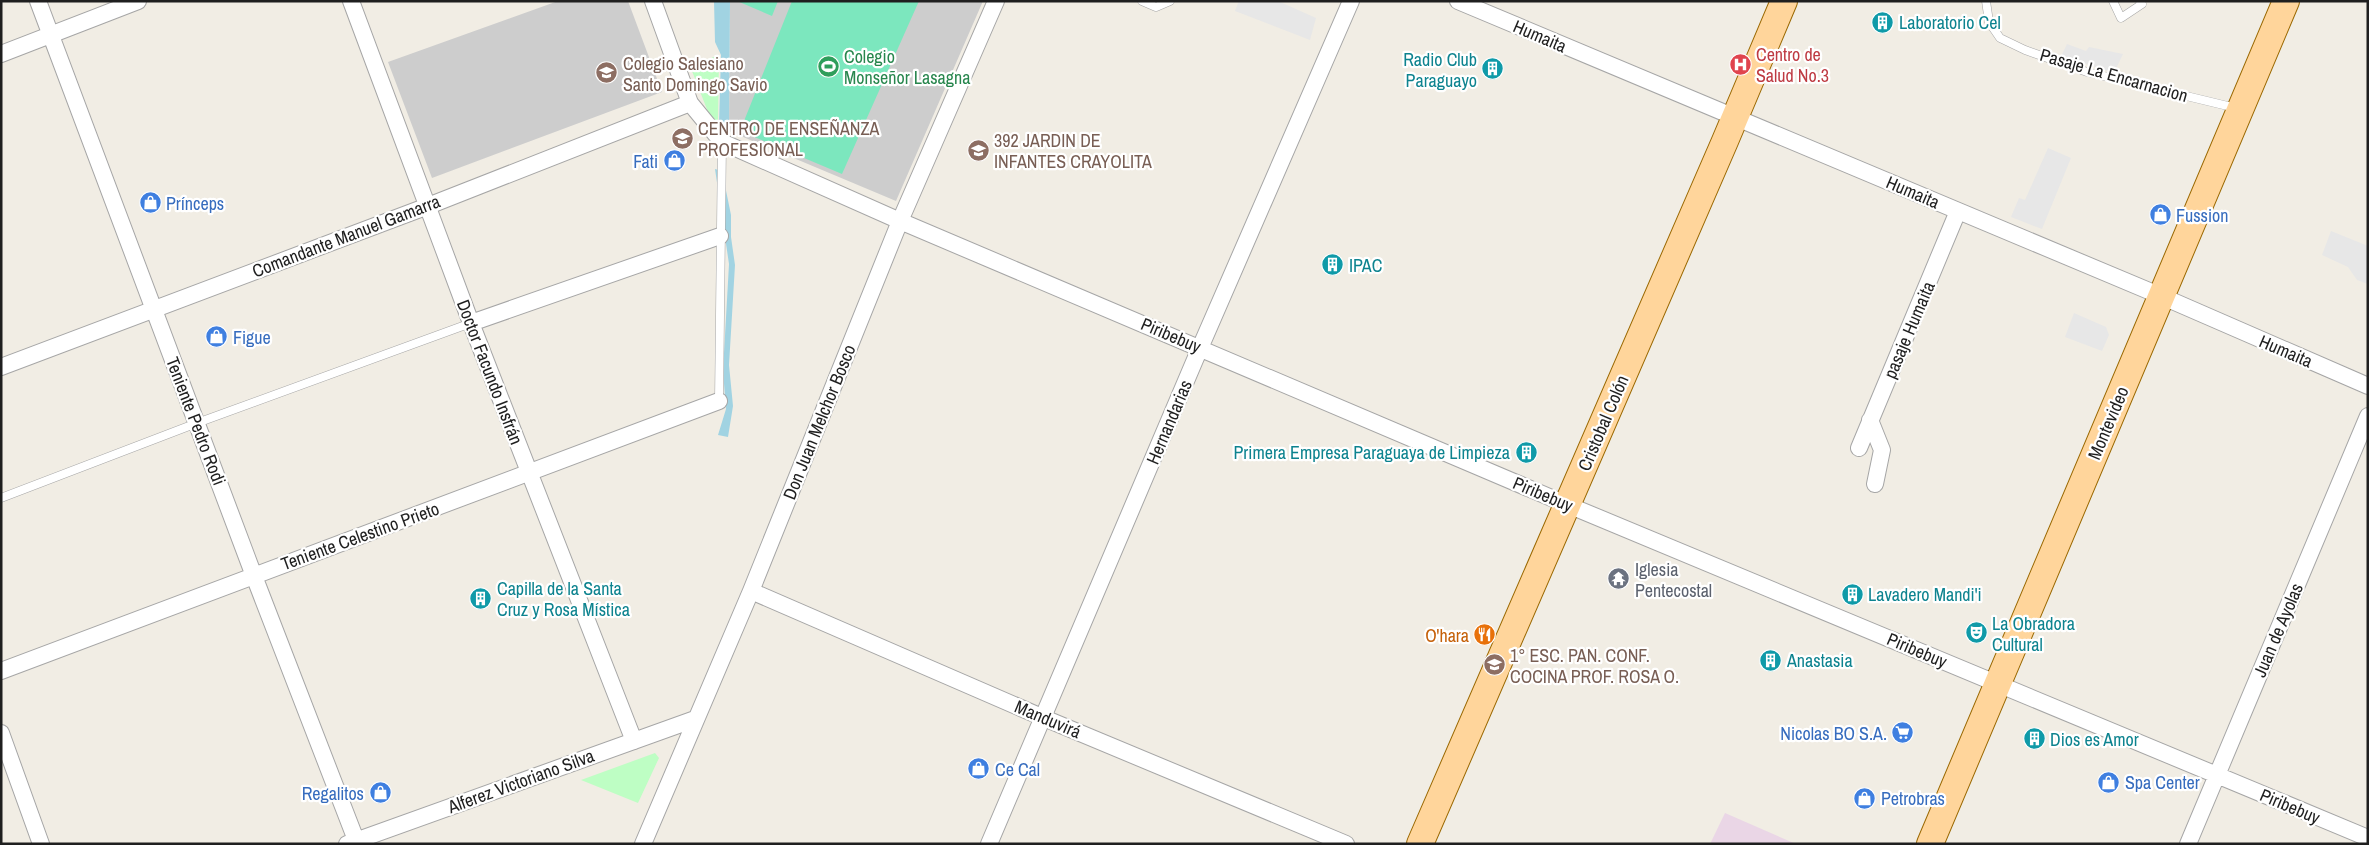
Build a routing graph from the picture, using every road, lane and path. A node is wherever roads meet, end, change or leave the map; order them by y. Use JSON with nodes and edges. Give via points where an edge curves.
{"nodes":[{"id":1,"x":38,"y":1,"type":"edge"},
{"id":2,"x":138,"y":1,"type":"edge"},
{"id":3,"x":351,"y":1,"type":"edge"},
{"id":4,"x":652,"y":1,"type":"edge"},
{"id":5,"x":996,"y":1,"type":"edge"},
{"id":6,"x":1142,"y":1,"type":"edge"},
{"id":7,"x":1170,"y":1,"type":"edge"},
{"id":8,"x":1351,"y":1,"type":"edge"},
{"id":9,"x":1458,"y":1,"type":"edge"},
{"id":10,"x":1784,"y":1,"type":"edge"},
{"id":11,"x":1986,"y":1,"type":"edge"},
{"id":12,"x":2113,"y":1,"type":"edge"},
{"id":13,"x":2140,"y":1,"type":"edge"},
{"id":14,"x":2286,"y":1,"type":"edge"},
{"id":15,"x":51,"y":34,"type":"junction"},
{"id":16,"x":1,"y":54,"type":"edge"},
{"id":17,"x":690,"y":103,"type":"junction"},
{"id":18,"x":2240,"y":109,"type":"junction"},
{"id":19,"x":1736,"y":117,"type":"junction"},
{"id":20,"x":722,"y":142,"type":"junction"},
{"id":21,"x":428,"y":206,"type":"junction"},
{"id":22,"x":1958,"y":211,"type":"junction"},
{"id":23,"x":900,"y":221,"type":"junction"},
{"id":24,"x":720,"y":236,"type":"junction"},
{"id":25,"x":2161,"y":296,"type":"junction"},
{"id":26,"x":154,"y":309,"type":"junction"},
{"id":27,"x":471,"y":323,"type":"junction"},
{"id":28,"x":1200,"y":348,"type":"junction"},
{"id":29,"x":1,"y":367,"type":"edge"},
{"id":30,"x":2368,"y":386,"type":"edge"},
{"id":31,"x":719,"y":401,"type":"joint"},
{"id":32,"x":2368,"y":416,"type":"edge"},
{"id":33,"x":1870,"y":420,"type":"junction"},
{"id":34,"x":198,"y":423,"type":"junction"},
{"id":35,"x":1860,"y":448,"type":"dead end"},
{"id":36,"x":529,"y":473,"type":"junction"},
{"id":37,"x":1875,"y":484,"type":"dead end"},
{"id":38,"x":1,"y":498,"type":"edge"},
{"id":39,"x":1568,"y":505,"type":"junction"},
{"id":40,"x":254,"y":576,"type":"junction"},
{"id":41,"x":751,"y":591,"type":"junction"},
{"id":42,"x":1,"y":670,"type":"edge"},
{"id":43,"x":1998,"y":684,"type":"junction"},
{"id":44,"x":1044,"y":718,"type":"junction"},
{"id":45,"x":695,"y":719,"type":"junction"},
{"id":46,"x":1,"y":733,"type":"edge"},
{"id":47,"x":634,"y":741,"type":"junction"},
{"id":48,"x":2217,"y":776,"type":"junction"},
{"id":49,"x":2368,"y":838,"type":"edge"},
{"id":50,"x":351,"y":842,"type":"edge"},
{"id":51,"x":41,"y":844,"type":"edge"},
{"id":52,"x":643,"y":844,"type":"edge"},
{"id":53,"x":989,"y":844,"type":"edge"},
{"id":54,"x":1346,"y":844,"type":"edge"},
{"id":55,"x":1420,"y":844,"type":"edge"},
{"id":56,"x":1930,"y":844,"type":"edge"},
{"id":57,"x":2188,"y":844,"type":"edge"}],
"edges":[{"from":1,"to":15,"type":"street","name":"Teniente Pedro Rodi"},
{"from":2,"to":15,"type":"street"},
{"from":3,"to":21,"type":"street","name":"Doctor Facundo Insfrán"},
{"from":4,"to":17,"type":"street"},
{"from":5,"to":23,"type":"street","name":"Don Juan Melchor Bosco"},
{"from":6,"to":7,"type":"lane","via":[[1156,7]]},
{"from":8,"to":28,"type":"street","name":"Hernandarias"},
{"from":9,"to":19,"type":"street","name":"Humaita"},
{"from":10,"to":19,"type":"main road","name":"Cristobal Colón"},
{"from":11,"to":18,"type":"lane","name":"Pasaje La Encarnacion","via":[[1989,22],[2000,38],[2026,50],[2087,72]]},
{"from":12,"to":13,"type":"lane","via":[[2121,18],[2142,4]]},
{"from":14,"to":18,"type":"main road","name":"Montevideo"},
{"from":15,"to":16,"type":"street"},
{"from":15,"to":26,"type":"street","name":"Teniente Pedro Rodi"},
{"from":17,"to":20,"type":"street"},
{"from":17,"to":21,"type":"street","name":"Comandante Manuel Gamarra"},
{"from":18,"to":25,"type":"main road","name":"Montevideo"},
{"from":19,"to":22,"type":"street","name":"Humaita"},
{"from":19,"to":39,"type":"main road","name":"Cristobal Colón"},
{"from":20,"to":23,"type":"street","name":"Piribebuy"},
{"from":20,"to":24,"type":"lane"},
{"from":21,"to":26,"type":"street","name":"Comandante Manuel Gamarra"},
{"from":21,"to":27,"type":"street","name":"Doctor Facundo Insfrán"},
{"from":22,"to":25,"type":"street","name":"Humaita"},
{"from":22,"to":33,"type":"street","name":"pasaje Humaita"},
{"from":23,"to":28,"type":"street","name":"Piribebuy"},
{"from":23,"to":41,"type":"street","name":"Don Juan Melchor Bosco"},
{"from":24,"to":27,"type":"street"},
{"from":24,"to":31,"type":"lane"},
{"from":25,"to":30,"type":"street","name":"Humaita"},
{"from":25,"to":43,"type":"main road","name":"Montevideo"},
{"from":26,"to":29,"type":"street","name":"Comandante Manuel Gamarra"},
{"from":26,"to":34,"type":"street","name":"Teniente Pedro Rodi"},
{"from":27,"to":34,"type":"lane"},
{"from":27,"to":36,"type":"street","name":"Doctor Facundo Insfrán"},
{"from":28,"to":39,"type":"street","name":"Piribebuy"},
{"from":28,"to":44,"type":"street","name":"Hernandarias"},
{"from":31,"to":36,"type":"street","name":"Teniente Celestino Prieto"},
{"from":32,"to":48,"type":"street","name":"Juan de Ayolas"},
{"from":33,"to":35,"type":"street","name":"pasaje Humaita"},
{"from":33,"to":37,"type":"street","via":[[1882,450]]},
{"from":34,"to":38,"type":"lane"},
{"from":34,"to":40,"type":"street","name":"Teniente Pedro Rodi"},
{"from":36,"to":40,"type":"street","name":"Teniente Celestino Prieto"},
{"from":36,"to":47,"type":"street","name":"Doctor Facundo Insfrán"},
{"from":39,"to":43,"type":"street","name":"Piribebuy"},
{"from":39,"to":55,"type":"main road","name":"Cristobal Colón"},
{"from":40,"to":42,"type":"street","name":"Teniente Celestino Prieto"},
{"from":40,"to":50,"type":"street","name":"Teniente Pedro Rodi"},
{"from":41,"to":44,"type":"street","name":"Manduvirá"},
{"from":41,"to":45,"type":"street","name":"Don Juan Melchor Bosco"},
{"from":43,"to":48,"type":"street","name":"Piribebuy"},
{"from":43,"to":56,"type":"main road","name":"Montevideo"},
{"from":44,"to":53,"type":"street","name":"Hernandarias"},
{"from":44,"to":54,"type":"street","name":"Manduvirá"},
{"from":45,"to":47,"type":"street","name":"Alferez Victoriano Silva"},
{"from":45,"to":52,"type":"street","name":"Don Juan Melchor Bosco"},
{"from":46,"to":51,"type":"street"},
{"from":47,"to":50,"type":"street","name":"Alferez Victoriano Silva"},
{"from":48,"to":49,"type":"street","name":"Piribebuy"},
{"from":48,"to":57,"type":"street","name":"Juan de Ayolas"}]}
